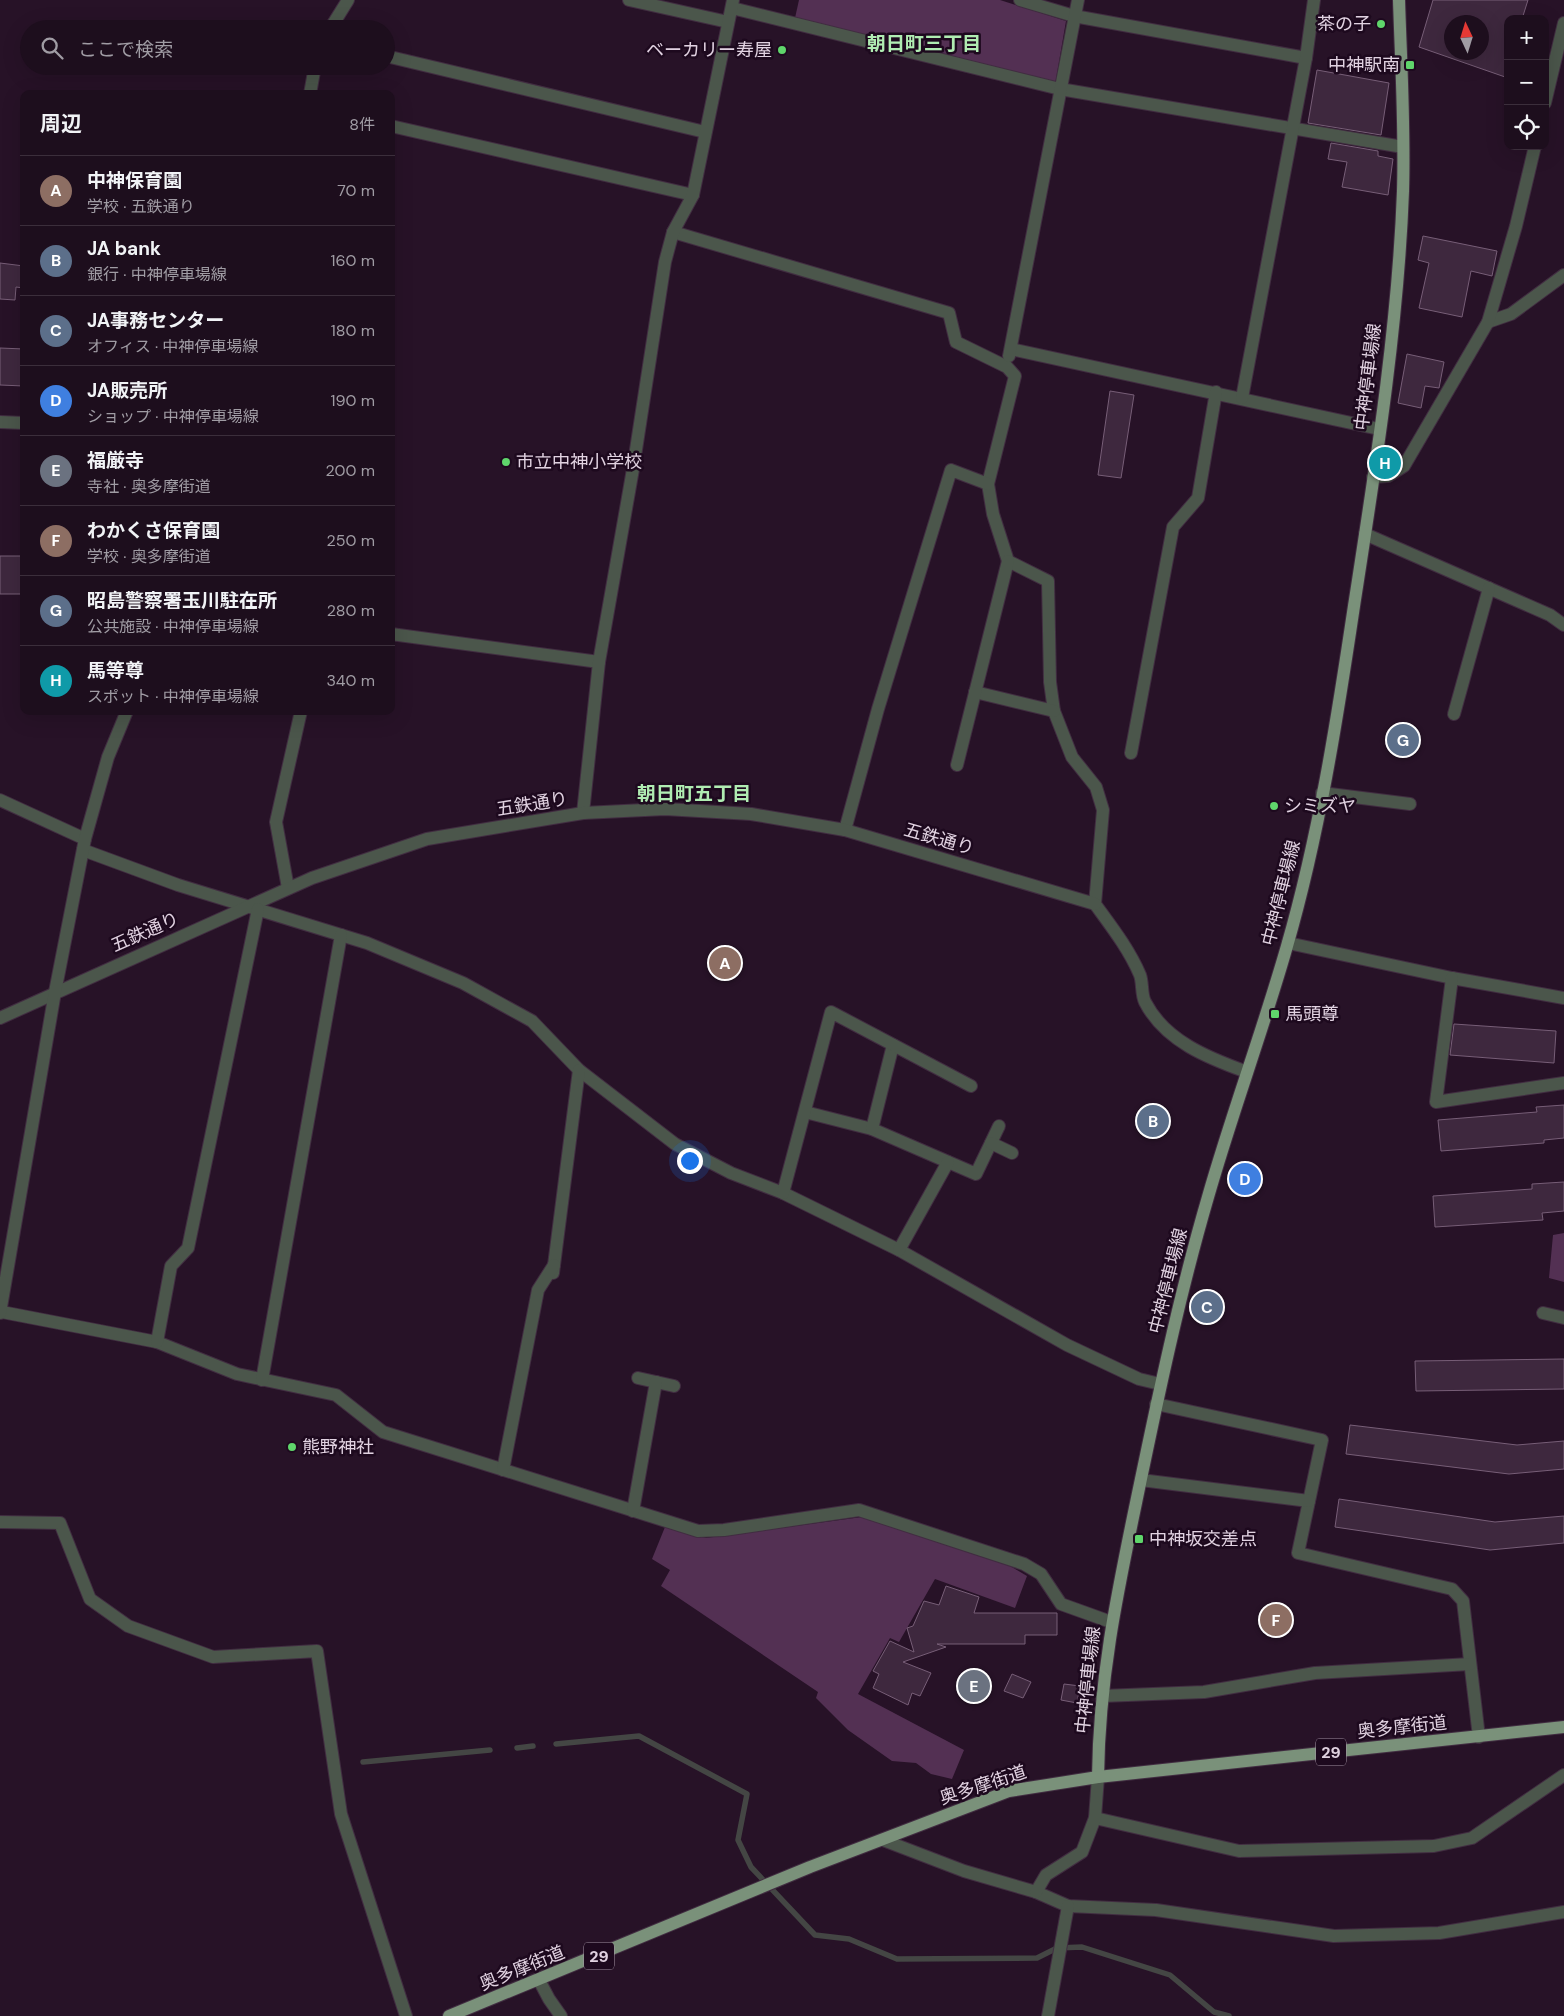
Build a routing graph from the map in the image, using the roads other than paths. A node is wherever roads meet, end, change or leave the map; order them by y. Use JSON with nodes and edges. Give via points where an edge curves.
{"nodes":[{"id":1,"x":348,"y":0,"type":"edge"},
{"id":2,"x":629,"y":0,"type":"edge"},
{"id":3,"x":1020,"y":0,"type":"edge"},
{"id":4,"x":1078,"y":0,"type":"edge"},
{"id":5,"x":1314,"y":0,"type":"edge"},
{"id":6,"x":1399,"y":0,"type":"edge"},
{"id":7,"x":733,"y":4,"type":"edge"},
{"id":8,"x":1074,"y":16,"type":"junction"},
{"id":9,"x":336,"y":20,"type":"edge"},
{"id":10,"x":728,"y":22,"type":"junction"},
{"id":11,"x":1564,"y":23,"type":"edge"},
{"id":12,"x":395,"y":58,"type":"edge"},
{"id":13,"x":1306,"y":58,"type":"junction"},
{"id":14,"x":313,"y":75,"type":"edge"},
{"id":15,"x":1549,"y":86,"type":"edge"},
{"id":16,"x":1060,"y":89,"type":"junction"},
{"id":17,"x":311,"y":90,"type":"edge"},
{"id":18,"x":395,"y":127,"type":"edge"},
{"id":19,"x":1291,"y":128,"type":"junction"},
{"id":20,"x":706,"y":132,"type":"junction"},
{"id":21,"x":1404,"y":147,"type":"junction"},
{"id":22,"x":1534,"y":150,"type":"edge"},
{"id":23,"x":693,"y":195,"type":"junction"},
{"id":24,"x":674,"y":232,"type":"junction"},
{"id":25,"x":1564,"y":275,"type":"edge"},
{"id":26,"x":1488,"y":322,"type":"junction"},
{"id":27,"x":1011,"y":349,"type":"junction"},
{"id":28,"x":1007,"y":367,"type":"junction"},
{"id":29,"x":1216,"y":392,"type":"junction"},
{"id":30,"x":1242,"y":398,"type":"junction"},
{"id":31,"x":0,"y":422,"type":"edge"},
{"id":32,"x":20,"y":423,"type":"edge"},
{"id":33,"x":1379,"y":429,"type":"junction"},
{"id":34,"x":1373,"y":477,"type":"junction"},
{"id":35,"x":988,"y":484,"type":"junction"},
{"id":36,"x":1365,"y":534,"type":"junction"},
{"id":37,"x":1008,"y":561,"type":"junction"},
{"id":38,"x":1489,"y":588,"type":"junction"},
{"id":39,"x":1564,"y":625,"type":"edge"},
{"id":40,"x":395,"y":635,"type":"edge"},
{"id":41,"x":599,"y":662,"type":"junction"},
{"id":42,"x":975,"y":692,"type":"junction"},
{"id":43,"x":1054,"y":711,"type":"junction"},
{"id":44,"x":1454,"y":714,"type":"dead end"},
{"id":45,"x":125,"y":715,"type":"edge"},
{"id":46,"x":300,"y":715,"type":"edge"},
{"id":47,"x":1131,"y":753,"type":"dead end"},
{"id":48,"x":957,"y":765,"type":"dead end"},
{"id":49,"x":1322,"y":793,"type":"junction"},
{"id":50,"x":0,"y":800,"type":"edge"},
{"id":51,"x":1410,"y":804,"type":"dead end"},
{"id":52,"x":583,"y":814,"type":"junction"},
{"id":53,"x":844,"y":830,"type":"junction"},
{"id":54,"x":84,"y":844,"type":"junction"},
{"id":55,"x":288,"y":888,"type":"junction"},
{"id":56,"x":1094,"y":904,"type":"junction"},
{"id":57,"x":253,"y":908,"type":"junction"},
{"id":58,"x":341,"y":935,"type":"junction"},
{"id":59,"x":1288,"y":943,"type":"junction"},
{"id":60,"x":1452,"y":978,"type":"junction"},
{"id":61,"x":55,"y":992,"type":"junction"},
{"id":62,"x":1564,"y":998,"type":"edge"},
{"id":63,"x":0,"y":1018,"type":"edge"},
{"id":64,"x":892,"y":1045,"type":"junction"},
{"id":65,"x":579,"y":1070,"type":"junction"},
{"id":66,"x":1247,"y":1072,"type":"junction"},
{"id":67,"x":1564,"y":1083,"type":"edge"},
{"id":68,"x":971,"y":1086,"type":"dead end"},
{"id":69,"x":805,"y":1112,"type":"junction"},
{"id":70,"x":999,"y":1126,"type":"dead end"},
{"id":71,"x":872,"y":1128,"type":"junction"},
{"id":72,"x":991,"y":1143,"type":"junction"},
{"id":73,"x":1012,"y":1153,"type":"dead end"},
{"id":74,"x":948,"y":1162,"type":"junction"},
{"id":75,"x":783,"y":1193,"type":"junction"},
{"id":76,"x":900,"y":1250,"type":"junction"},
{"id":77,"x":1,"y":1313,"type":"edge"},
{"id":78,"x":1543,"y":1313,"type":"dead end"},
{"id":79,"x":1564,"y":1318,"type":"edge"},
{"id":80,"x":157,"y":1342,"type":"junction"},
{"id":81,"x":638,"y":1378,"type":"dead end"},
{"id":82,"x":262,"y":1380,"type":"junction"},
{"id":83,"x":656,"y":1382,"type":"junction"},
{"id":84,"x":1160,"y":1384,"type":"junction"},
{"id":85,"x":674,"y":1386,"type":"dead end"},
{"id":86,"x":1156,"y":1404,"type":"junction"},
{"id":87,"x":503,"y":1470,"type":"junction"},
{"id":88,"x":1141,"y":1480,"type":"junction"},
{"id":89,"x":1309,"y":1501,"type":"junction"},
{"id":90,"x":633,"y":1510,"type":"junction"},
{"id":91,"x":0,"y":1522,"type":"edge"},
{"id":92,"x":1111,"y":1622,"type":"junction"},
{"id":93,"x":1470,"y":1664,"type":"junction"},
{"id":94,"x":1102,"y":1696,"type":"junction"},
{"id":95,"x":1564,"y":1727,"type":"edge"},
{"id":96,"x":1478,"y":1736,"type":"junction"},
{"id":97,"x":1564,"y":1775,"type":"edge"},
{"id":98,"x":1098,"y":1777,"type":"junction"},
{"id":99,"x":1095,"y":1818,"type":"junction"},
{"id":100,"x":883,"y":1840,"type":"junction"},
{"id":101,"x":1036,"y":1892,"type":"junction"},
{"id":102,"x":1068,"y":1906,"type":"junction"},
{"id":103,"x":1564,"y":1912,"type":"edge"},
{"id":104,"x":540,"y":1980,"type":"junction"},
{"id":105,"x":406,"y":2016,"type":"edge"},
{"id":106,"x":449,"y":2016,"type":"edge"},
{"id":107,"x":561,"y":2016,"type":"edge"},
{"id":108,"x":1048,"y":2016,"type":"edge"}],
"edges":[{"from":1,"to":9,"type":"street"},
{"from":2,"to":10,"type":"street"},
{"from":3,"to":8,"type":"street"},
{"from":4,"to":8,"type":"street"},
{"from":5,"to":13,"type":"street"},
{"from":6,"to":21,"type":"main road","name":"中神停車場線"},
{"from":7,"to":10,"type":"street"},
{"from":7,"to":16,"type":"street"},
{"from":8,"to":13,"type":"street"},
{"from":8,"to":16,"type":"street"},
{"from":10,"to":20,"type":"street"},
{"from":11,"to":15,"type":"street"},
{"from":12,"to":20,"type":"street"},
{"from":13,"to":19,"type":"street"},
{"from":14,"to":17,"type":"street"},
{"from":16,"to":19,"type":"street"},
{"from":16,"to":27,"type":"street"},
{"from":18,"to":23,"type":"street"},
{"from":19,"to":21,"type":"street"},
{"from":19,"to":30,"type":"street"},
{"from":20,"to":23,"type":"street"},
{"from":21,"to":33,"type":"main road","name":"中神停車場線","via":[[1395,303]]},
{"from":22,"to":26,"type":"street"},
{"from":23,"to":24,"type":"street"},
{"from":24,"to":28,"type":"street","via":[[949,313],[956,342]]},
{"from":24,"to":41,"type":"street","via":[[665,262],[634,469]]},
{"from":25,"to":26,"type":"street","via":[[1511,314]]},
{"from":26,"to":34,"type":"street","via":[[1404,466],[1388,476]]},
{"from":27,"to":28,"type":"street"},
{"from":27,"to":29,"type":"street"},
{"from":28,"to":35,"type":"street","via":[[1015,376]]},
{"from":29,"to":30,"type":"street"},
{"from":29,"to":47,"type":"street","via":[[1198,498],[1173,527]]},
{"from":30,"to":33,"type":"street"},
{"from":31,"to":32,"type":"street"},
{"from":33,"to":34,"type":"main road","name":"中神停車場線"},
{"from":34,"to":36,"type":"main road","name":"中神停車場線"},
{"from":35,"to":37,"type":"street"},
{"from":35,"to":53,"type":"street","via":[[951,470]]},
{"from":36,"to":38,"type":"street"},
{"from":36,"to":49,"type":"main road","name":"中神停車場線"},
{"from":37,"to":42,"type":"street"},
{"from":37,"to":43,"type":"street","via":[[1048,581],[1050,682]]},
{"from":38,"to":39,"type":"street","via":[[1550,615]]},
{"from":38,"to":44,"type":"street"},
{"from":40,"to":41,"type":"street"},
{"from":41,"to":52,"type":"street"},
{"from":42,"to":43,"type":"street"},
{"from":42,"to":48,"type":"street"},
{"from":43,"to":56,"type":"street","via":[[1072,758],[1096,787],[1103,810]]},
{"from":45,"to":54,"type":"street","via":[[108,757]]},
{"from":46,"to":55,"type":"street","via":[[276,822]]},
{"from":49,"to":51,"type":"street"},
{"from":49,"to":59,"type":"main road","name":"中神停車場線"},
{"from":50,"to":54,"type":"street"},
{"from":52,"to":53,"type":"street","name":"五鉄通り","via":[[665,809],[751,814]]},
{"from":52,"to":55,"type":"street","name":"五鉄通り","via":[[427,839]]},
{"from":53,"to":56,"type":"street","name":"五鉄通り"},
{"from":54,"to":57,"type":"street","via":[[178,885]]},
{"from":54,"to":61,"type":"street"},
{"from":55,"to":57,"type":"street","name":"五鉄通り"},
{"from":56,"to":66,"type":"street","via":[[1116,932],[1141,977],[1144,1000],[1167,1031],[1207,1057]]},
{"from":57,"to":58,"type":"street"},
{"from":57,"to":61,"type":"street","name":"五鉄通り"},
{"from":57,"to":80,"type":"street","via":[[188,1248],[171,1266]]},
{"from":58,"to":65,"type":"street","via":[[367,942],[463,983],[515,1012],[532,1022]]},
{"from":58,"to":82,"type":"street"},
{"from":59,"to":60,"type":"street"},
{"from":59,"to":66,"type":"main road","name":"中神停車場線"},
{"from":60,"to":62,"type":"street"},
{"from":60,"to":67,"type":"street","via":[[1436,1102]]},
{"from":61,"to":63,"type":"street","name":"五鉄通り"},
{"from":61,"to":77,"type":"street"},
{"from":64,"to":68,"type":"street"},
{"from":64,"to":69,"type":"street","via":[[831,1012]]},
{"from":64,"to":71,"type":"street"},
{"from":65,"to":75,"type":"street","via":[[675,1144],[731,1173]]},
{"from":65,"to":87,"type":"street","via":[[553,1272],[538,1290]]},
{"from":66,"to":84,"type":"main road","name":"中神停車場線","via":[[1209,1194]]},
{"from":69,"to":71,"type":"street"},
{"from":69,"to":75,"type":"street"},
{"from":70,"to":72,"type":"street"},
{"from":71,"to":74,"type":"street"},
{"from":72,"to":73,"type":"street"},
{"from":72,"to":74,"type":"street","via":[[976,1174]]},
{"from":74,"to":76,"type":"street"},
{"from":75,"to":76,"type":"street"},
{"from":76,"to":84,"type":"street","via":[[1067,1345],[1139,1379]]},
{"from":77,"to":80,"type":"street"},
{"from":78,"to":79,"type":"street"},
{"from":80,"to":82,"type":"street","via":[[237,1374]]},
{"from":81,"to":83,"type":"street"},
{"from":82,"to":87,"type":"street","via":[[336,1395],[383,1432]]},
{"from":83,"to":85,"type":"street"},
{"from":83,"to":90,"type":"street"},
{"from":84,"to":86,"type":"main road","name":"中神停車場線"},
{"from":86,"to":88,"type":"main road","name":"中神停車場線"},
{"from":86,"to":89,"type":"street","via":[[1322,1440]]},
{"from":87,"to":90,"type":"street"},
{"from":88,"to":89,"type":"street"},
{"from":88,"to":92,"type":"main road","name":"中神停車場線"},
{"from":89,"to":93,"type":"street","via":[[1298,1552],[1452,1589],[1463,1601]]},
{"from":90,"to":92,"type":"street","via":[[698,1531],[859,1510],[1024,1564],[1041,1574],[1061,1604]]},
{"from":91,"to":105,"type":"street","via":[[60,1523],[90,1599],[128,1626],[213,1657],[317,1651],[341,1814]]},
{"from":92,"to":94,"type":"main road","name":"中神停車場線"},
{"from":93,"to":94,"type":"street","via":[[1314,1673],[1204,1692]]},
{"from":93,"to":96,"type":"street"},
{"from":94,"to":98,"type":"main road","name":"中神停車場線"},
{"from":95,"to":96,"type":"main road","name":"奥多摩街道","number":"29"},
{"from":96,"to":98,"type":"main road","name":"奥多摩街道","number":"29"},
{"from":97,"to":99,"type":"street","via":[[1472,1838],[1434,1846],[1239,1851]]},
{"from":98,"to":99,"type":"street"},
{"from":98,"to":100,"type":"main road","name":"奥多摩街道","number":"29","via":[[1009,1790]]},
{"from":99,"to":101,"type":"street","via":[[1082,1852],[1046,1875]]},
{"from":100,"to":101,"type":"street","via":[[964,1871]]},
{"from":100,"to":104,"type":"main road","name":"奥多摩街道","number":"29","via":[[810,1867]]},
{"from":101,"to":102,"type":"street"},
{"from":102,"to":103,"type":"street","via":[[1156,1910],[1334,1936],[1439,1933]]},
{"from":102,"to":108,"type":"street"},
{"from":104,"to":106,"type":"main road","name":"奥多摩街道","number":"29"},
{"from":104,"to":107,"type":"street"}]}
